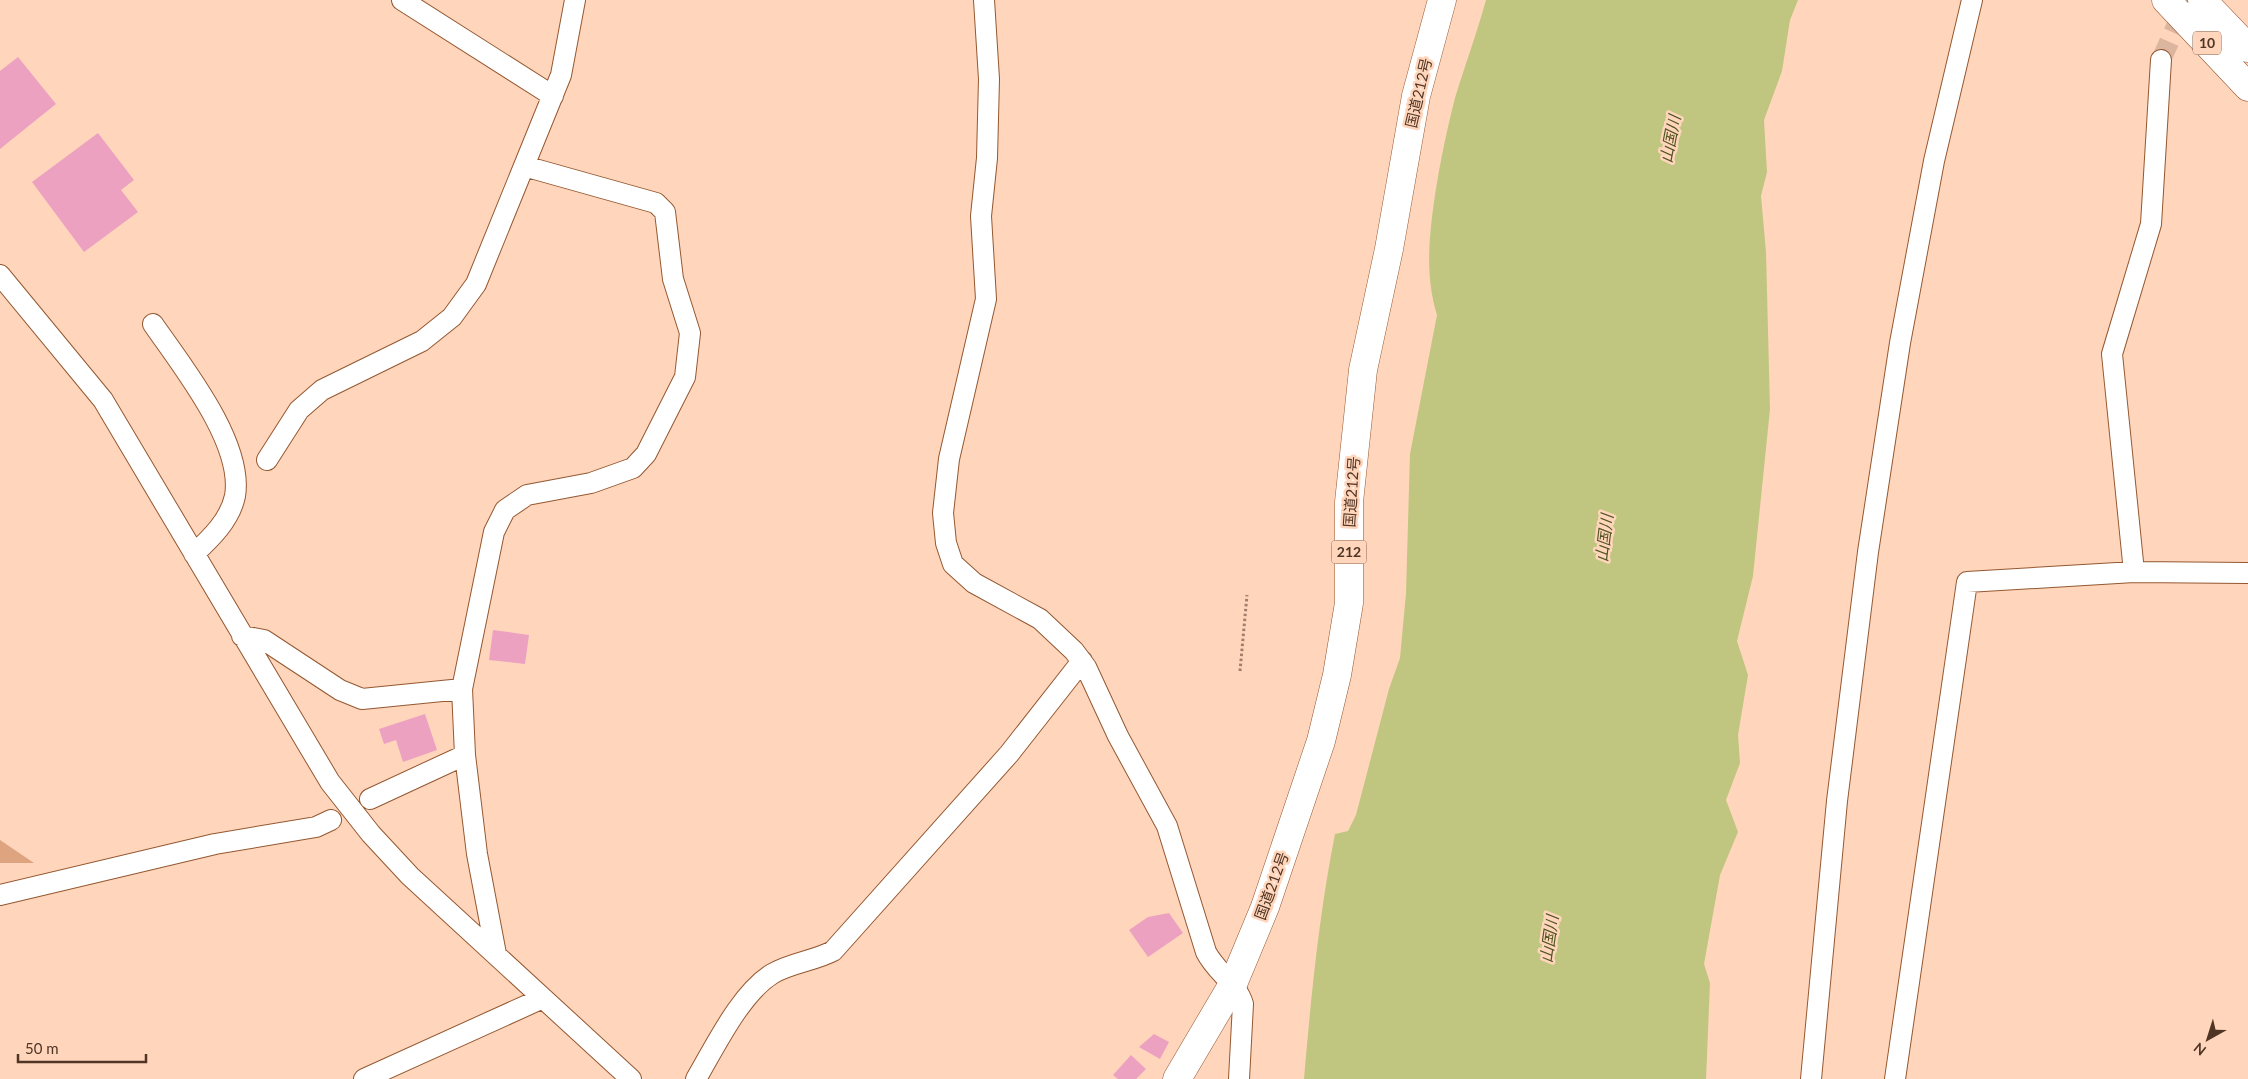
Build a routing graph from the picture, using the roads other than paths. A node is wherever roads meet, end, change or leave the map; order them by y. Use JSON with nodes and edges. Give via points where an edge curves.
{"nodes":[{"id":1,"x":402,"y":0,"type":"edge"},
{"id":2,"x":575,"y":0,"type":"edge"},
{"id":3,"x":984,"y":0,"type":"edge"},
{"id":4,"x":1442,"y":0,"type":"edge"},
{"id":5,"x":1972,"y":0,"type":"edge"},
{"id":6,"x":2166,"y":0,"type":"edge"},
{"id":7,"x":2202,"y":0,"type":"edge"},
{"id":8,"x":2248,"y":48,"type":"edge"},
{"id":9,"x":2161,"y":60,"type":"tunnel mouth"},
{"id":10,"x":2248,"y":87,"type":"edge"},
{"id":11,"x":552,"y":96,"type":"junction"},
{"id":12,"x":524,"y":166,"type":"junction"},
{"id":13,"x":0,"y":276,"type":"edge"},
{"id":14,"x":153,"y":324,"type":"dead end"},
{"id":15,"x":268,"y":460,"type":"dead end"},
{"id":16,"x":194,"y":554,"type":"junction"},
{"id":17,"x":2134,"y":572,"type":"junction"},
{"id":18,"x":2248,"y":573,"type":"edge"},
{"id":19,"x":242,"y":636,"type":"junction"},
{"id":20,"x":1082,"y":661,"type":"junction"},
{"id":21,"x":462,"y":689,"type":"junction"},
{"id":22,"x":465,"y":755,"type":"junction"},
{"id":23,"x":370,"y":799,"type":"dead end"},
{"id":24,"x":331,"y":820,"type":"dead end"},
{"id":25,"x":0,"y":895,"type":"edge"},
{"id":26,"x":496,"y":954,"type":"junction"},
{"id":27,"x":1233,"y":984,"type":"junction"},
{"id":28,"x":543,"y":998,"type":"junction"},
{"id":29,"x":364,"y":1079,"type":"edge"},
{"id":30,"x":631,"y":1079,"type":"edge"},
{"id":31,"x":696,"y":1079,"type":"edge"},
{"id":32,"x":1177,"y":1079,"type":"edge"},
{"id":33,"x":1239,"y":1079,"type":"edge"},
{"id":34,"x":1811,"y":1079,"type":"edge"},
{"id":35,"x":1895,"y":1079,"type":"edge"}],
"edges":[{"from":1,"to":11,"type":"street"},
{"from":2,"to":11,"type":"street","via":[[561,75]]},
{"from":3,"to":20,"type":"street","via":[[989,80],[981,216],[986,299],[949,459],[942,513],[946,543],[953,564],[974,583],[1040,619]]},
{"from":4,"to":27,"type":"highway","name":"国道212号","number":"212","via":[[1416,96],[1389,249],[1363,370],[1348,502],[1349,603],[1337,675],[1321,741],[1282,860]]},
{"from":5,"to":34,"type":"street","via":[[1932,171],[1900,343],[1868,552],[1837,801]]},
{"from":6,"to":10,"type":"highway","number":"10"},
{"from":7,"to":8,"type":"highway","number":"10"},
{"from":9,"to":17,"type":"street","via":[[2151,224],[2112,354]]},
{"from":11,"to":12,"type":"street"},
{"from":12,"to":15,"type":"street","via":[[476,284],[452,317],[422,341],[322,390],[299,410]]},
{"from":12,"to":21,"type":"street","via":[[656,203],[665,212],[674,279],[690,333],[685,377],[646,454],[632,468],[591,484],[527,494],[506,510],[494,532]]},
{"from":13,"to":16,"type":"street","via":[[103,400]]},
{"from":14,"to":16,"type":"street","via":[[196,386],[222,431],[234,470],[234,496],[227,516],[214,536]]},
{"from":16,"to":19,"type":"street"},
{"from":17,"to":18,"type":"street"},
{"from":17,"to":35,"type":"street","via":[[1968,582]]},
{"from":19,"to":21,"type":"street","via":[[264,640],[340,690],[362,699]]},
{"from":19,"to":26,"type":"street","via":[[330,782],[370,834],[410,876]]},
{"from":20,"to":27,"type":"street","via":[[1167,826],[1206,952],[1217,970]]},
{"from":20,"to":31,"type":"street","via":[[1009,754],[833,951],[772,974],[760,984],[743,1003]]},
{"from":21,"to":22,"type":"street"},
{"from":22,"to":23,"type":"street"},
{"from":22,"to":26,"type":"street","via":[[477,854]]},
{"from":24,"to":25,"type":"street","via":[[316,827],[215,844]]},
{"from":26,"to":28,"type":"street"},
{"from":27,"to":32,"type":"highway","name":"国道212号","number":"212"},
{"from":27,"to":33,"type":"street","via":[[1243,1004]]},
{"from":28,"to":29,"type":"street"},
{"from":28,"to":30,"type":"street"}]}
